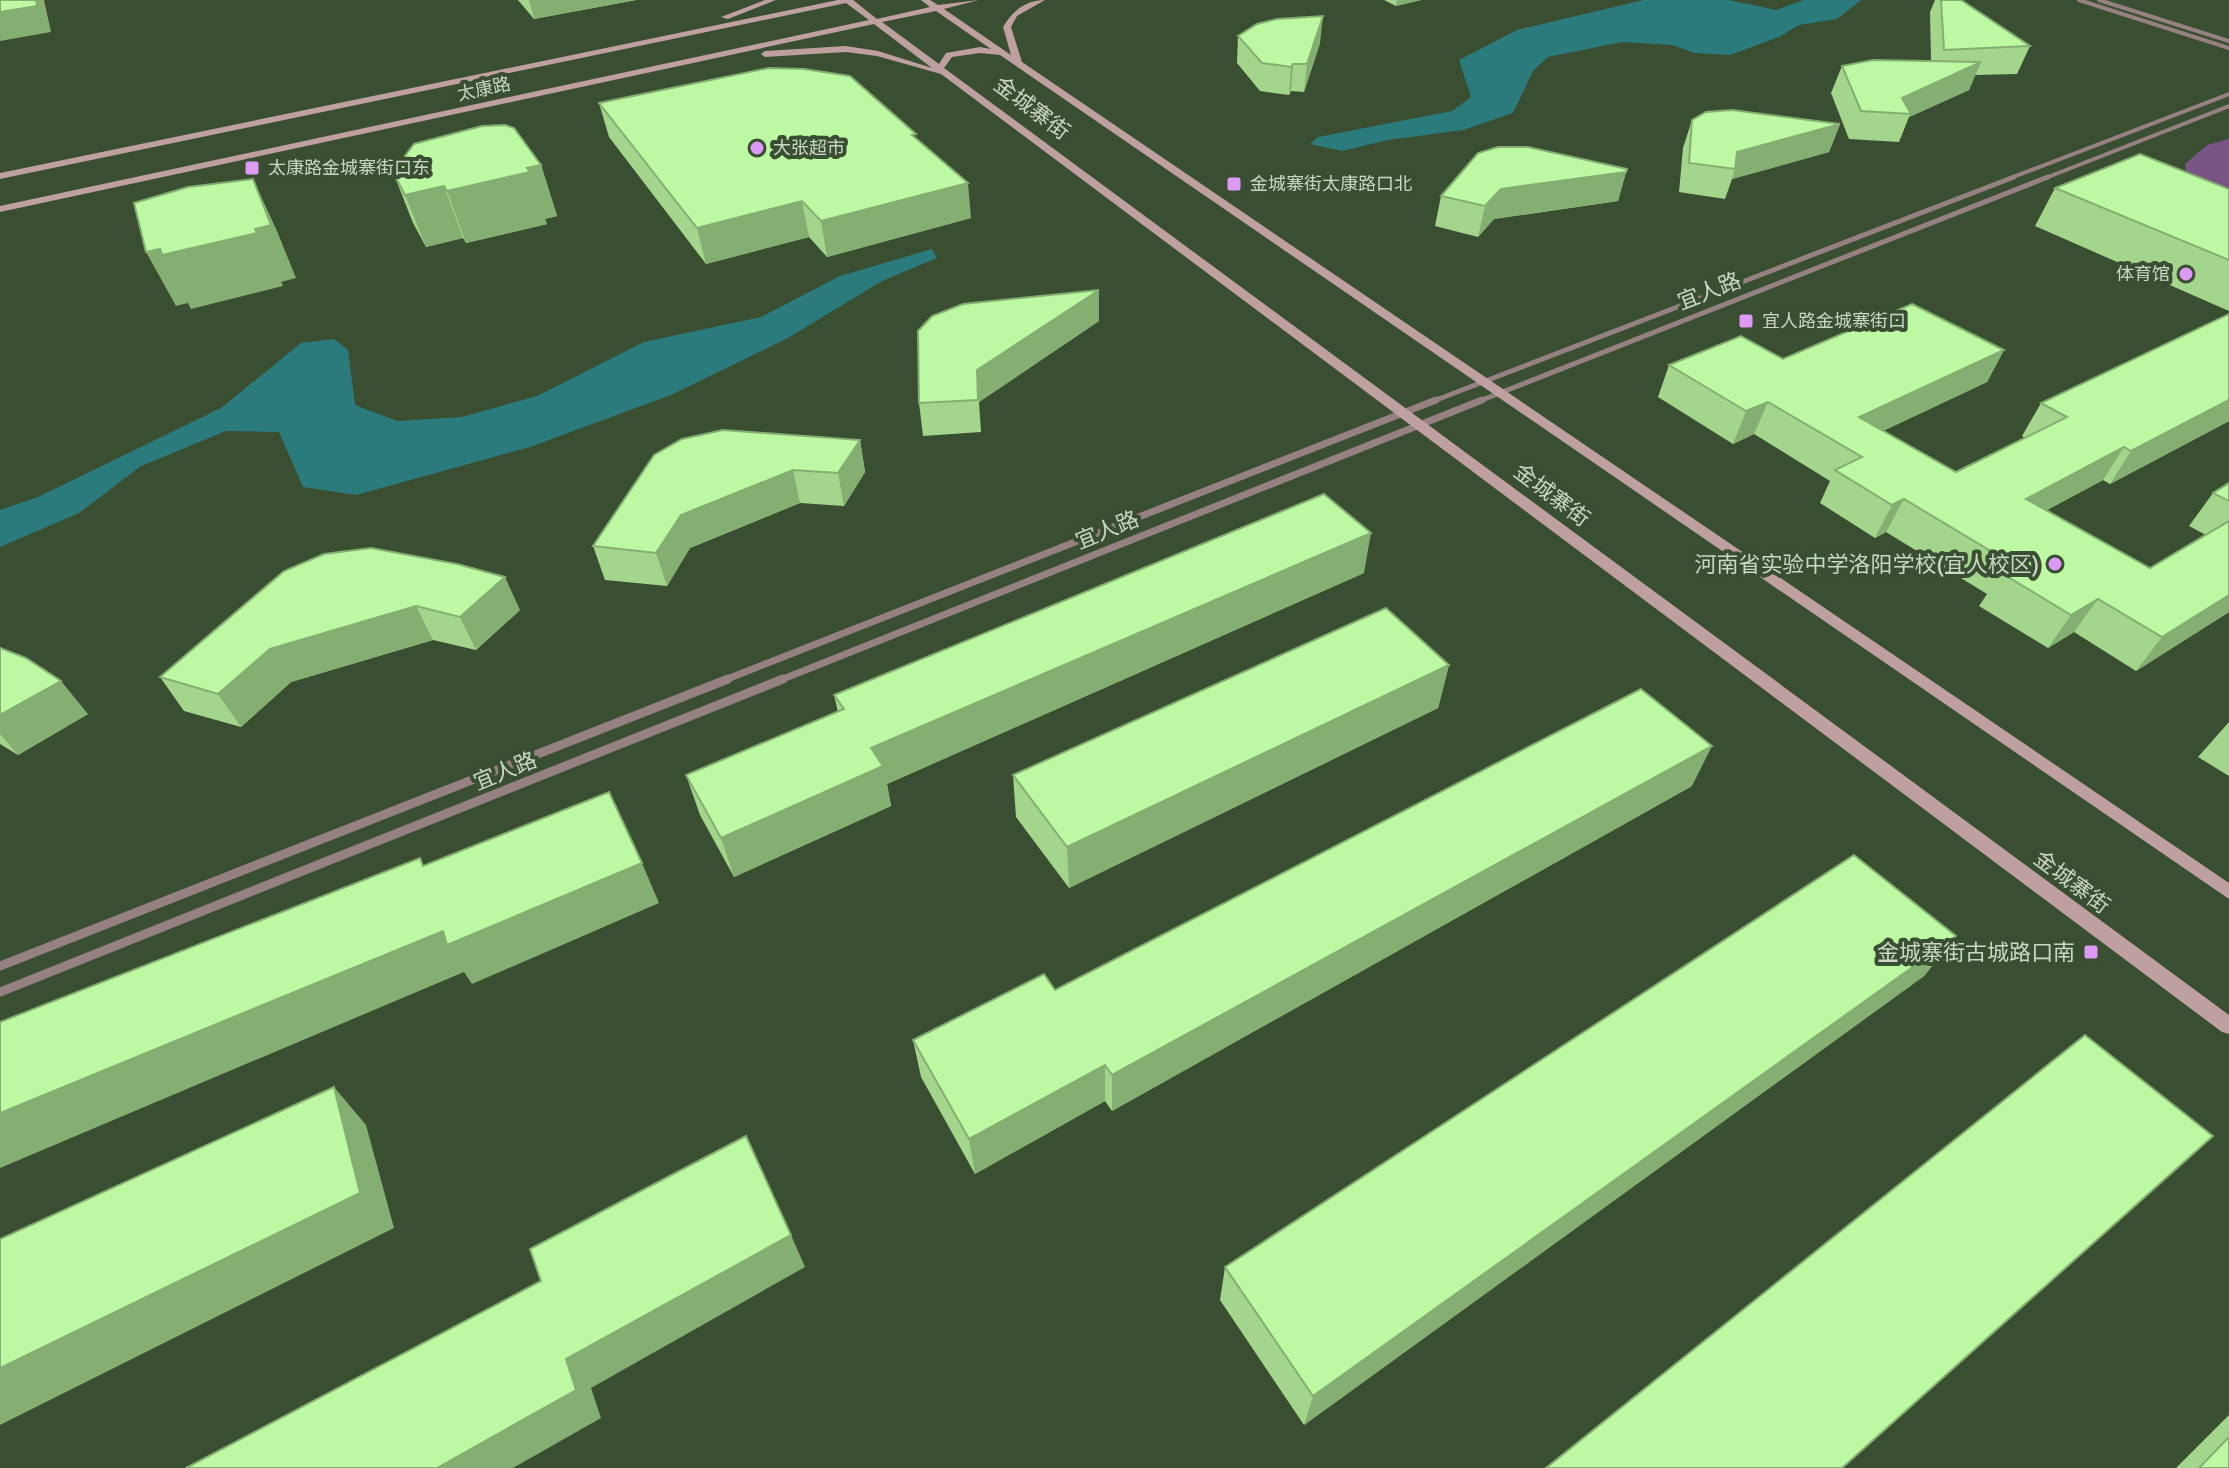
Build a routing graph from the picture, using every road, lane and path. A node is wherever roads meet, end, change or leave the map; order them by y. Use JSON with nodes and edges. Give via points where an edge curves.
{"nodes":[{"id":1,"x":772,"y":0,"type":"edge"},
{"id":2,"x":848,"y":0,"type":"edge"},
{"id":3,"x":925,"y":0,"type":"edge"},
{"id":4,"x":975,"y":0,"type":"edge"},
{"id":5,"x":1041,"y":0,"type":"edge"},
{"id":6,"x":2079,"y":0,"type":"edge"},
{"id":7,"x":2099,"y":0,"type":"edge"},
{"id":8,"x":937,"y":8,"type":"junction"},
{"id":9,"x":749,"y":21,"type":"junction"},
{"id":10,"x":877,"y":21,"type":"junction"},
{"id":11,"x":771,"y":25,"type":"dead end"},
{"id":12,"x":656,"y":40,"type":"junction"},
{"id":13,"x":2229,"y":41,"type":"edge"},
{"id":14,"x":2229,"y":48,"type":"edge"},
{"id":15,"x":1005,"y":54,"type":"junction"},
{"id":16,"x":680,"y":63,"type":"junction"},
{"id":17,"x":1018,"y":63,"type":"junction"},
{"id":18,"x":940,"y":68,"type":"junction"},
{"id":19,"x":951,"y":76,"type":"junction"},
{"id":20,"x":2229,"y":94,"type":"edge"},
{"id":21,"x":2229,"y":106,"type":"edge"},
{"id":22,"x":0,"y":176,"type":"edge"},
{"id":23,"x":0,"y":209,"type":"edge"},
{"id":24,"x":1485,"y":381,"type":"junction"},
{"id":25,"x":1502,"y":392,"type":"junction"},
{"id":26,"x":1406,"y":414,"type":"junction"},
{"id":27,"x":1421,"y":425,"type":"junction"},
{"id":28,"x":2229,"y":892,"type":"edge"},
{"id":29,"x":0,"y":966,"type":"edge"},
{"id":30,"x":0,"y":992,"type":"edge"},
{"id":31,"x":2229,"y":1026,"type":"edge"}],
"edges":[{"from":1,"to":12,"type":"main road"},
{"from":2,"to":9,"type":"main road","name":"太康路"},
{"from":2,"to":10,"type":"main road","name":"金城寨街"},
{"from":3,"to":8,"type":"main road","name":"金城寨街"},
{"from":4,"to":8,"type":"main road","name":"太康路"},
{"from":5,"to":17,"type":"main road","via":[[1014,14],[1007,27]]},
{"from":6,"to":14,"type":"street"},
{"from":7,"to":13,"type":"street"},
{"from":8,"to":10,"type":"main road","name":"太康路"},
{"from":8,"to":15,"type":"main road","name":"金城寨街"},
{"from":9,"to":11,"type":"main road"},
{"from":9,"to":12,"type":"main road","name":"太康路"},
{"from":10,"to":16,"type":"main road","name":"太康路","via":[[778,38]]},
{"from":10,"to":18,"type":"main road","name":"金城寨街"},
{"from":12,"to":22,"type":"main road","name":"太康路"},
{"from":15,"to":17,"type":"main road","name":"金城寨街"},
{"from":15,"to":18,"type":"main road","via":[[964,51],[949,55]]},
{"from":16,"to":19,"type":"main road","via":[[846,49]]},
{"from":16,"to":23,"type":"main road","name":"太康路"},
{"from":17,"to":24,"type":"main road","name":"金城寨街"},
{"from":18,"to":19,"type":"main road","name":"金城寨街"},
{"from":19,"to":26,"type":"main road","name":"金城寨街"},
{"from":20,"to":24,"type":"street","name":"宜人路"},
{"from":21,"to":25,"type":"street","name":"宜人路"},
{"from":24,"to":25,"type":"main road","name":"金城寨街"},
{"from":24,"to":26,"type":"street","name":"宜人路"},
{"from":25,"to":27,"type":"street","name":"宜人路"},
{"from":25,"to":28,"type":"main road","name":"金城寨街"},
{"from":26,"to":27,"type":"main road","name":"金城寨街"},
{"from":26,"to":29,"type":"street","name":"宜人路"},
{"from":27,"to":30,"type":"street","name":"宜人路"},
{"from":27,"to":31,"type":"main road","name":"金城寨街"}]}
